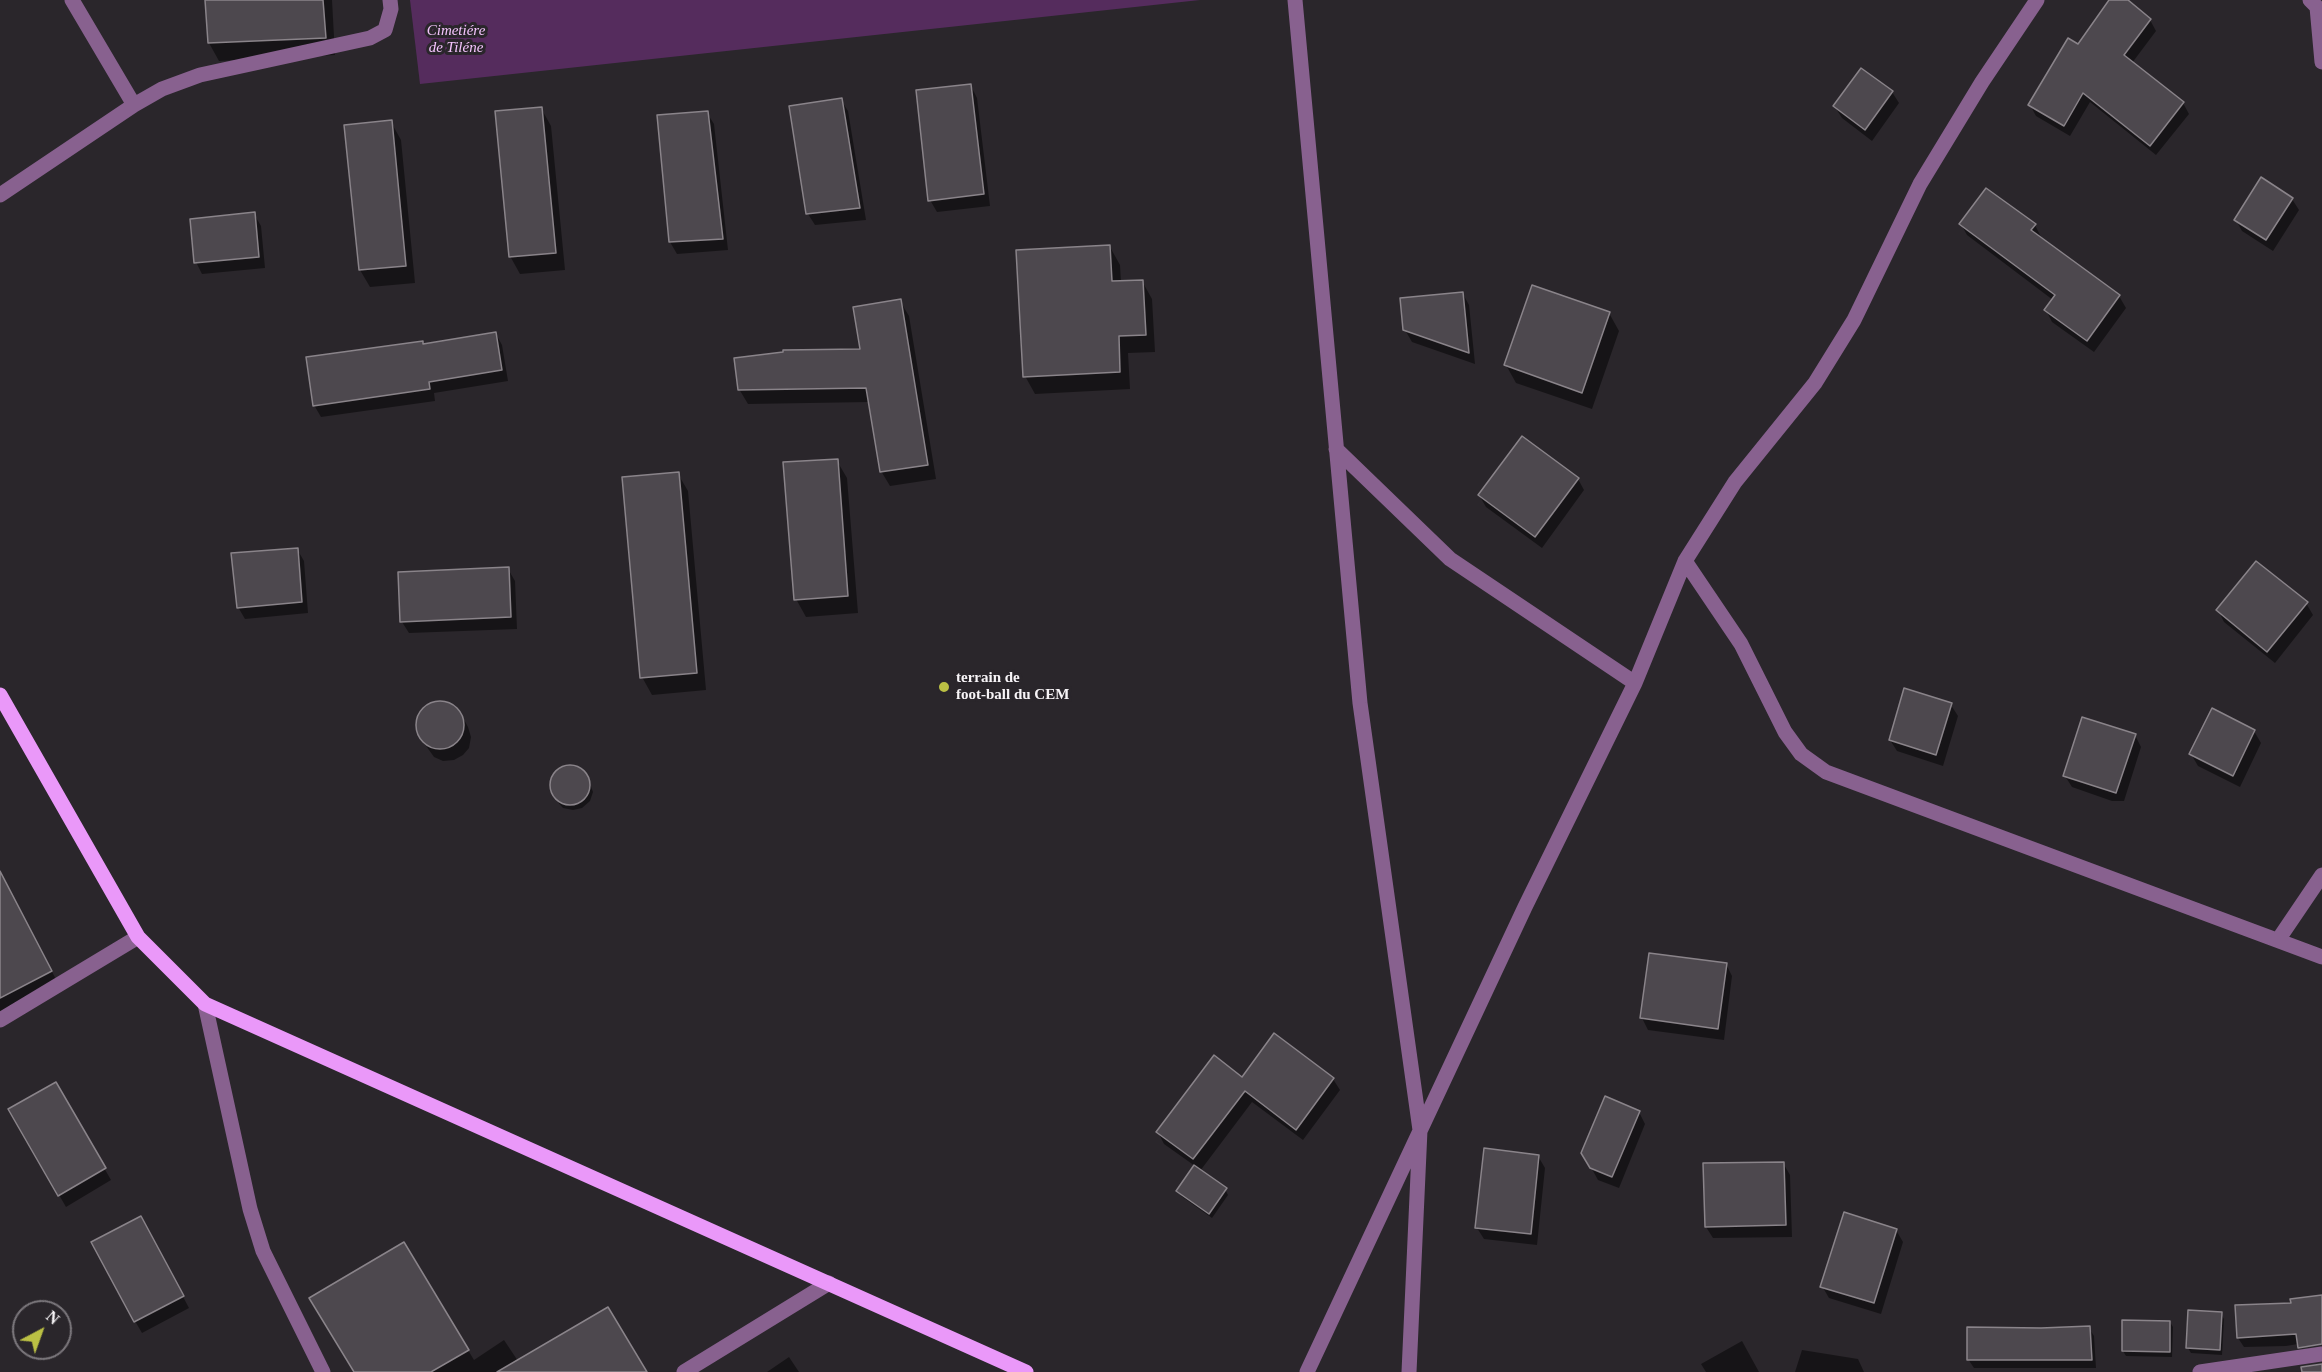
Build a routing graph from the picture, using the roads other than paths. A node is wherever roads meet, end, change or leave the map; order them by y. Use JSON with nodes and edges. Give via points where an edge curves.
{"nodes":[{"id":1,"x":72,"y":0,"type":"edge"},
{"id":2,"x":390,"y":0,"type":"edge"},
{"id":3,"x":1295,"y":0,"type":"edge"},
{"id":4,"x":2037,"y":0,"type":"edge"},
{"id":5,"x":2310,"y":0,"type":"edge"},
{"id":6,"x":2322,"y":62,"type":"edge"},
{"id":7,"x":134,"y":105,"type":"junction"},
{"id":8,"x":0,"y":195,"type":"edge"},
{"id":9,"x":1336,"y":449,"type":"junction"},
{"id":10,"x":1685,"y":561,"type":"junction"},
{"id":11,"x":1635,"y":683,"type":"junction"},
{"id":12,"x":0,"y":695,"type":"edge"},
{"id":13,"x":2322,"y":875,"type":"edge"},
{"id":14,"x":138,"y":937,"type":"junction"},
{"id":15,"x":2278,"y":940,"type":"junction"},
{"id":16,"x":2322,"y":957,"type":"edge"},
{"id":17,"x":205,"y":1004,"type":"junction"},
{"id":18,"x":0,"y":1020,"type":"edge"},
{"id":19,"x":1420,"y":1130,"type":"junction"},
{"id":20,"x":828,"y":1283,"type":"junction"},
{"id":21,"x":2322,"y":1354,"type":"edge"},
{"id":22,"x":323,"y":1372,"type":"edge"},
{"id":23,"x":684,"y":1372,"type":"edge"},
{"id":24,"x":1026,"y":1372,"type":"edge"},
{"id":25,"x":1307,"y":1372,"type":"edge"},
{"id":26,"x":1409,"y":1372,"type":"edge"},
{"id":27,"x":2200,"y":1372,"type":"edge"}],
"edges":[{"from":1,"to":7,"type":"street"},
{"from":2,"to":7,"type":"street","via":[[385,30],[370,38],[200,75]]},
{"from":3,"to":9,"type":"street"},
{"from":4,"to":10,"type":"street","via":[[1920,184],[1854,320],[1815,383],[1735,482]]},
{"from":5,"to":6,"type":"street","via":[[2317,7]]},
{"from":7,"to":8,"type":"street"},
{"from":9,"to":11,"type":"street","via":[[1450,559]]},
{"from":9,"to":19,"type":"street","via":[[1360,703]]},
{"from":10,"to":11,"type":"street"},
{"from":10,"to":15,"type":"street","via":[[1741,644],[1785,732],[1801,754],[1826,772]]},
{"from":11,"to":19,"type":"street"},
{"from":12,"to":14,"type":"main road"},
{"from":13,"to":15,"type":"street"},
{"from":14,"to":17,"type":"main road"},
{"from":14,"to":18,"type":"street"},
{"from":15,"to":16,"type":"street"},
{"from":17,"to":20,"type":"main road"},
{"from":17,"to":22,"type":"street","via":[[250,1209],[263,1251]]},
{"from":19,"to":25,"type":"street"},
{"from":19,"to":26,"type":"street"},
{"from":20,"to":23,"type":"street"},
{"from":20,"to":24,"type":"main road"},
{"from":21,"to":27,"type":"street"}]}
